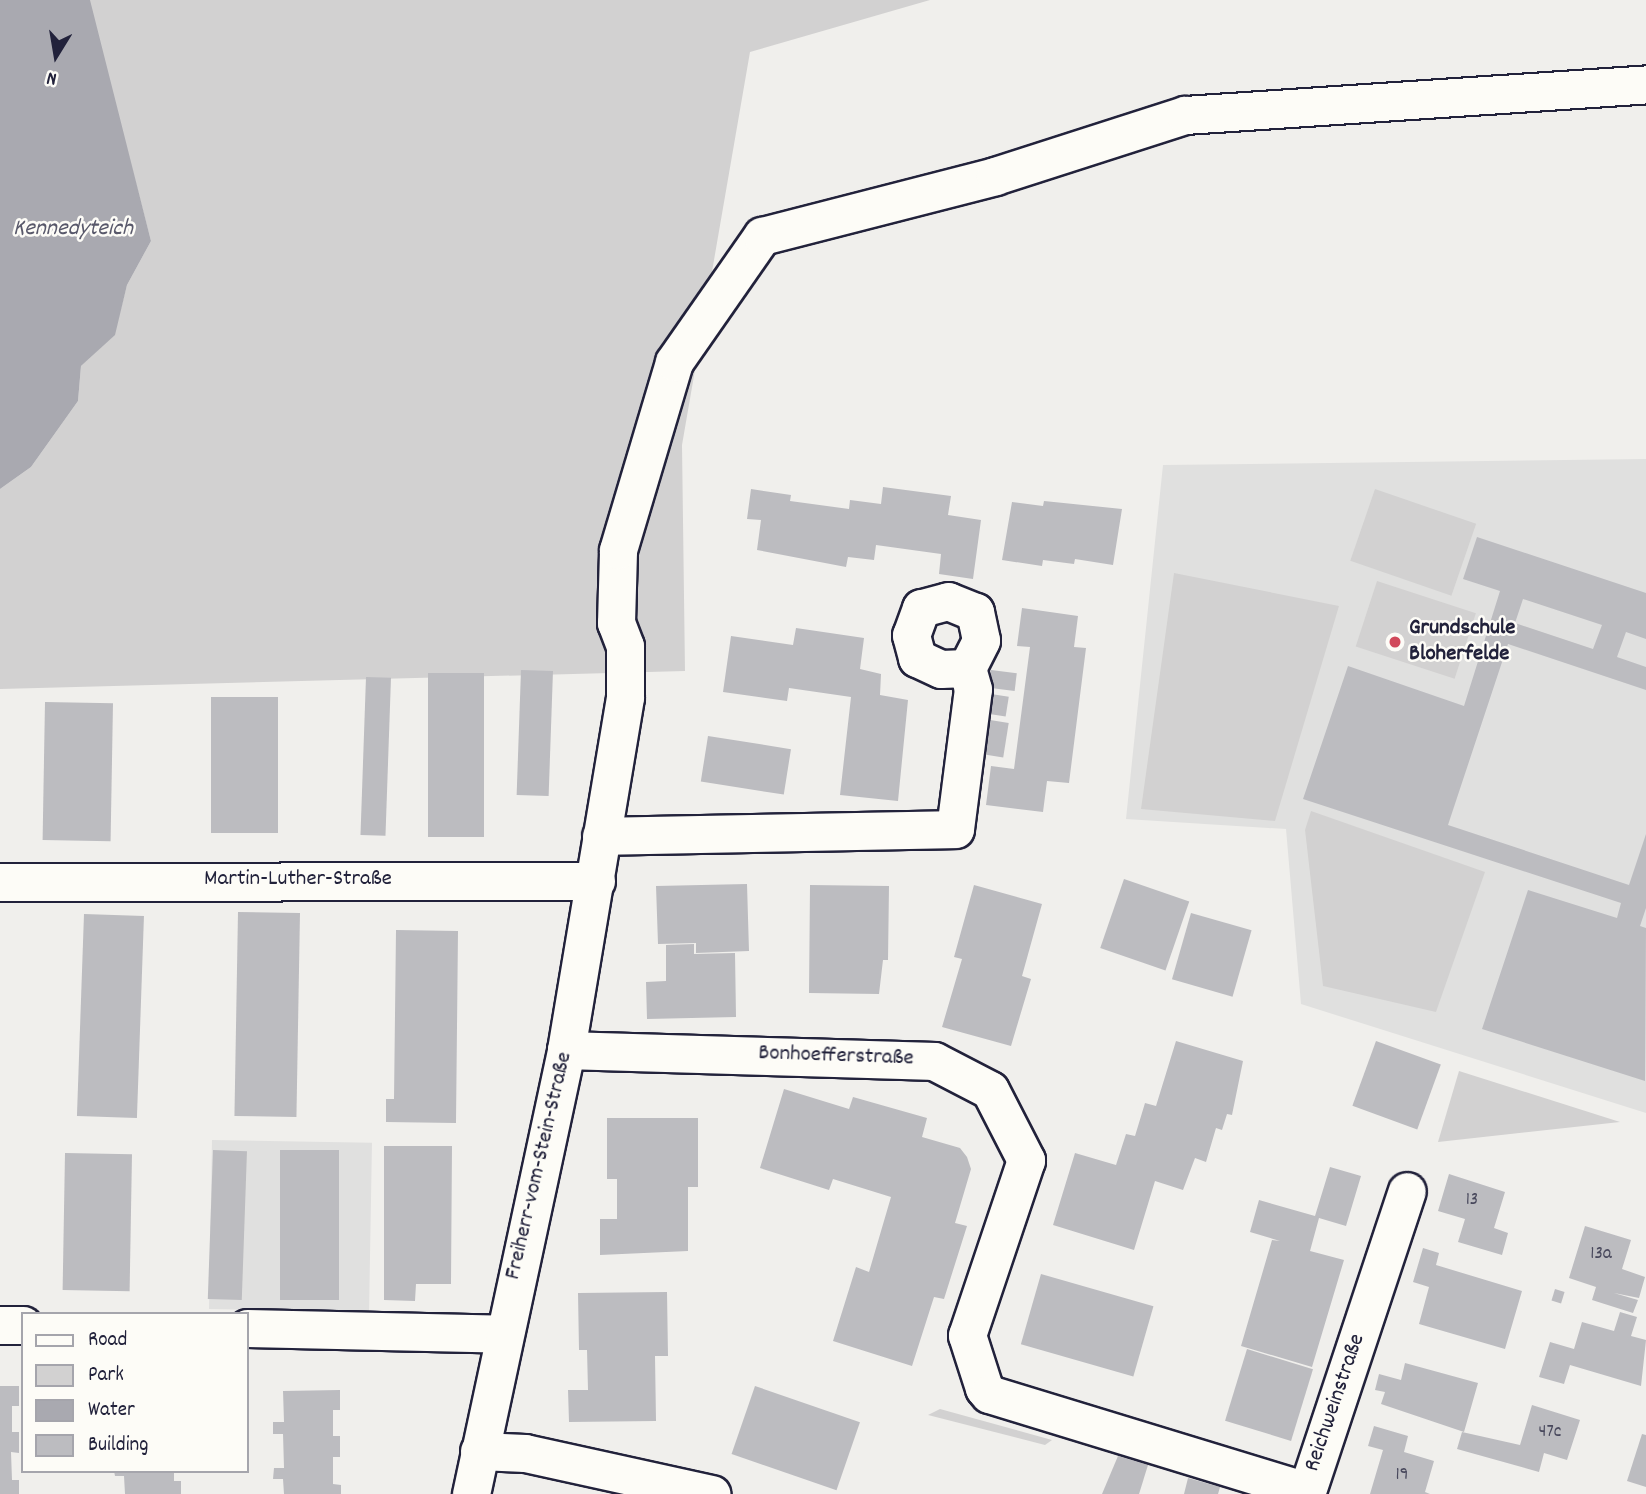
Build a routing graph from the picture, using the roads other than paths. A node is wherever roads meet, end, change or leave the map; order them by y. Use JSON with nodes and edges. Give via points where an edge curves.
{"nodes":[{"id":1,"x":1646,"y":84,"type":"edge"},
{"id":2,"x":967,"y":668,"type":"dead end"},
{"id":3,"x":601,"y":836,"type":"junction"},
{"id":4,"x":596,"y":881,"type":"junction"},
{"id":5,"x":0,"y":882,"type":"edge"},
{"id":6,"x":566,"y":1050,"type":"junction"},
{"id":7,"x":1406,"y":1191,"type":"dead end"},
{"id":8,"x":0,"y":1325,"type":"edge"},
{"id":9,"x":21,"y":1325,"type":"edge"},
{"id":10,"x":248,"y":1328,"type":"edge"},
{"id":11,"x":502,"y":1334,"type":"junction"},
{"id":12,"x":984,"y":1388,"type":"joint"},
{"id":13,"x":479,"y":1451,"type":"junction"},
{"id":14,"x":1306,"y":1493,"type":"edge"},
{"id":15,"x":471,"y":1494,"type":"edge"},
{"id":16,"x":712,"y":1494,"type":"edge"}],
"edges":[{"from":1,"to":3,"type":"street","name":"Freiherr-vom-Stein-Straße","via":[[1185,115],[995,176],[762,236],[674,362],[618,550],[616,623],[625,646],[625,697]]},
{"from":2,"to":3,"type":"street","via":[[973,688],[955,829]]},
{"from":3,"to":4,"type":"street","name":"Freiherr-vom-Stein-Straße"},
{"from":4,"to":5,"type":"street","name":"Martin-Luther-Straße"},
{"from":4,"to":6,"type":"street","name":"Freiherr-vom-Stein-Straße"},
{"from":6,"to":11,"type":"street","name":"Freiherr-vom-Stein-Straße"},
{"from":6,"to":12,"type":"street","name":"Bonhoefferstraße","via":[[934,1061],[990,1090],[1026,1160],[967,1335]]},
{"from":7,"to":14,"type":"street","name":"Reichweinstraße"},
{"from":8,"to":9,"type":"street"},
{"from":10,"to":11,"type":"street"},
{"from":11,"to":13,"type":"street","name":"Freiherr-vom-Stein-Straße"},
{"from":12,"to":14,"type":"street","name":"Reichweinstraße","via":[[989,1394]]},
{"from":13,"to":15,"type":"street","name":"Freiherr-vom-Stein-Straße"},
{"from":13,"to":16,"type":"street","via":[[525,1453]]}]}
